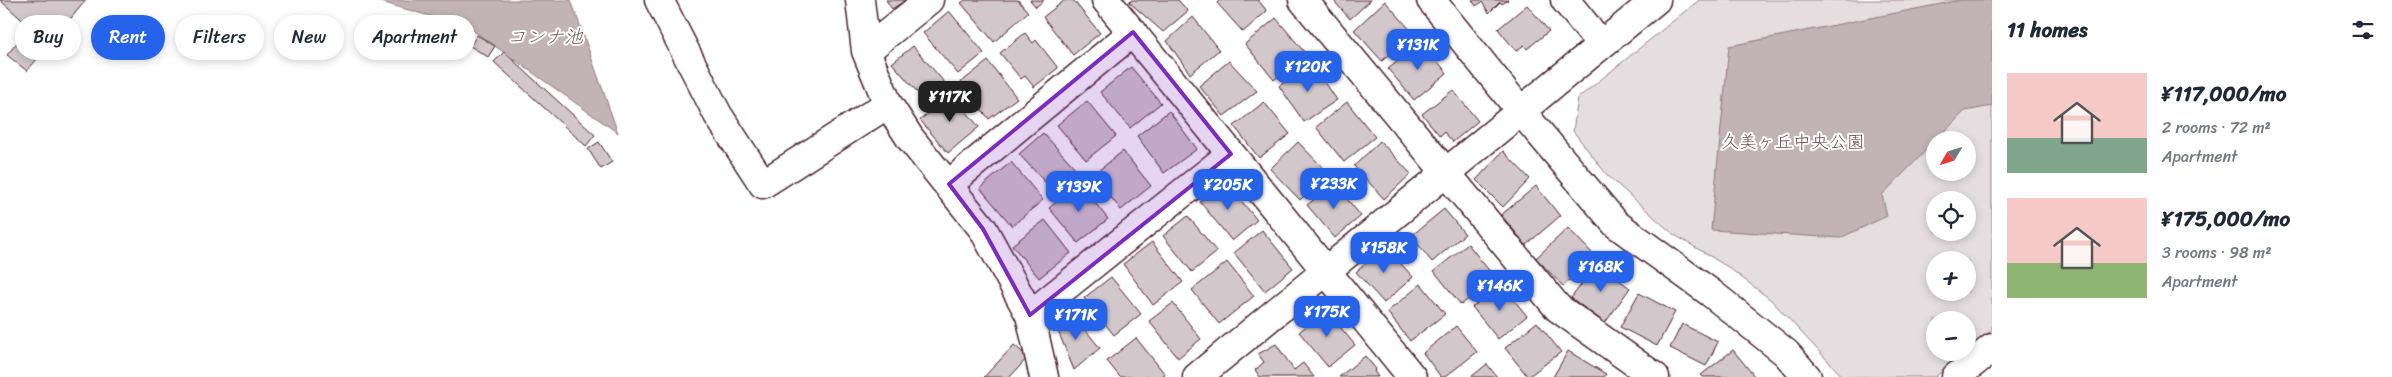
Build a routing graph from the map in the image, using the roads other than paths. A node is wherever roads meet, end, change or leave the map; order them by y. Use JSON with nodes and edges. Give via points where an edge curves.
{"nodes":[{"id":1,"x":659,"y":0,"type":"edge"},
{"id":2,"x":860,"y":0,"type":"edge"},
{"id":3,"x":929,"y":0,"type":"edge"},
{"id":4,"x":1106,"y":0,"type":"edge"},
{"id":5,"x":1303,"y":0,"type":"edge"},
{"id":6,"x":1431,"y":0,"type":"edge"},
{"id":7,"x":1565,"y":0,"type":"edge"},
{"id":8,"x":1656,"y":0,"type":"edge"},
{"id":9,"x":1133,"y":32,"type":"junction"},
{"id":10,"x":1601,"y":44,"type":"junction"},
{"id":11,"x":866,"y":51,"type":"junction"},
{"id":12,"x":888,"y":104,"type":"junction"},
{"id":13,"x":1520,"y":110,"type":"junction"},
{"id":14,"x":1231,"y":154,"type":"junction"},
{"id":15,"x":1445,"y":173,"type":"junction"},
{"id":16,"x":949,"y":184,"type":"junction"},
{"id":17,"x":1327,"y":272,"type":"junction"},
{"id":18,"x":1030,"y":315,"type":"junction"},
{"id":19,"x":1992,"y":348,"type":"edge"},
{"id":20,"x":1044,"y":377,"type":"edge"},
{"id":21,"x":1197,"y":377,"type":"edge"},
{"id":22,"x":1412,"y":377,"type":"edge"},
{"id":23,"x":1655,"y":377,"type":"edge"},
{"id":24,"x":1807,"y":377,"type":"edge"},
{"id":25,"x":1956,"y":377,"type":"edge"}],
"edges":[{"from":1,"to":12,"type":"street","via":[[718,114],[763,184]]},
{"from":2,"to":11,"type":"street"},
{"from":3,"to":11,"type":"street"},
{"from":4,"to":9,"type":"street"},
{"from":5,"to":15,"type":"street"},
{"from":6,"to":13,"type":"street"},
{"from":7,"to":10,"type":"street"},
{"from":8,"to":10,"type":"street"},
{"from":9,"to":14,"type":"street"},
{"from":9,"to":16,"type":"street"},
{"from":10,"to":13,"type":"street"},
{"from":11,"to":12,"type":"street"},
{"from":12,"to":16,"type":"street","via":[[910,138]]},
{"from":13,"to":15,"type":"street"},
{"from":13,"to":24,"type":"street","via":[[1616,224],[1786,353]]},
{"from":14,"to":17,"type":"street"},
{"from":14,"to":18,"type":"street"},
{"from":15,"to":17,"type":"street"},
{"from":15,"to":23,"type":"street","via":[[1558,308]]},
{"from":16,"to":18,"type":"street","via":[[983,229]]},
{"from":17,"to":21,"type":"street"},
{"from":17,"to":22,"type":"street"},
{"from":18,"to":20,"type":"street"},
{"from":19,"to":25,"type":"street"}]}
